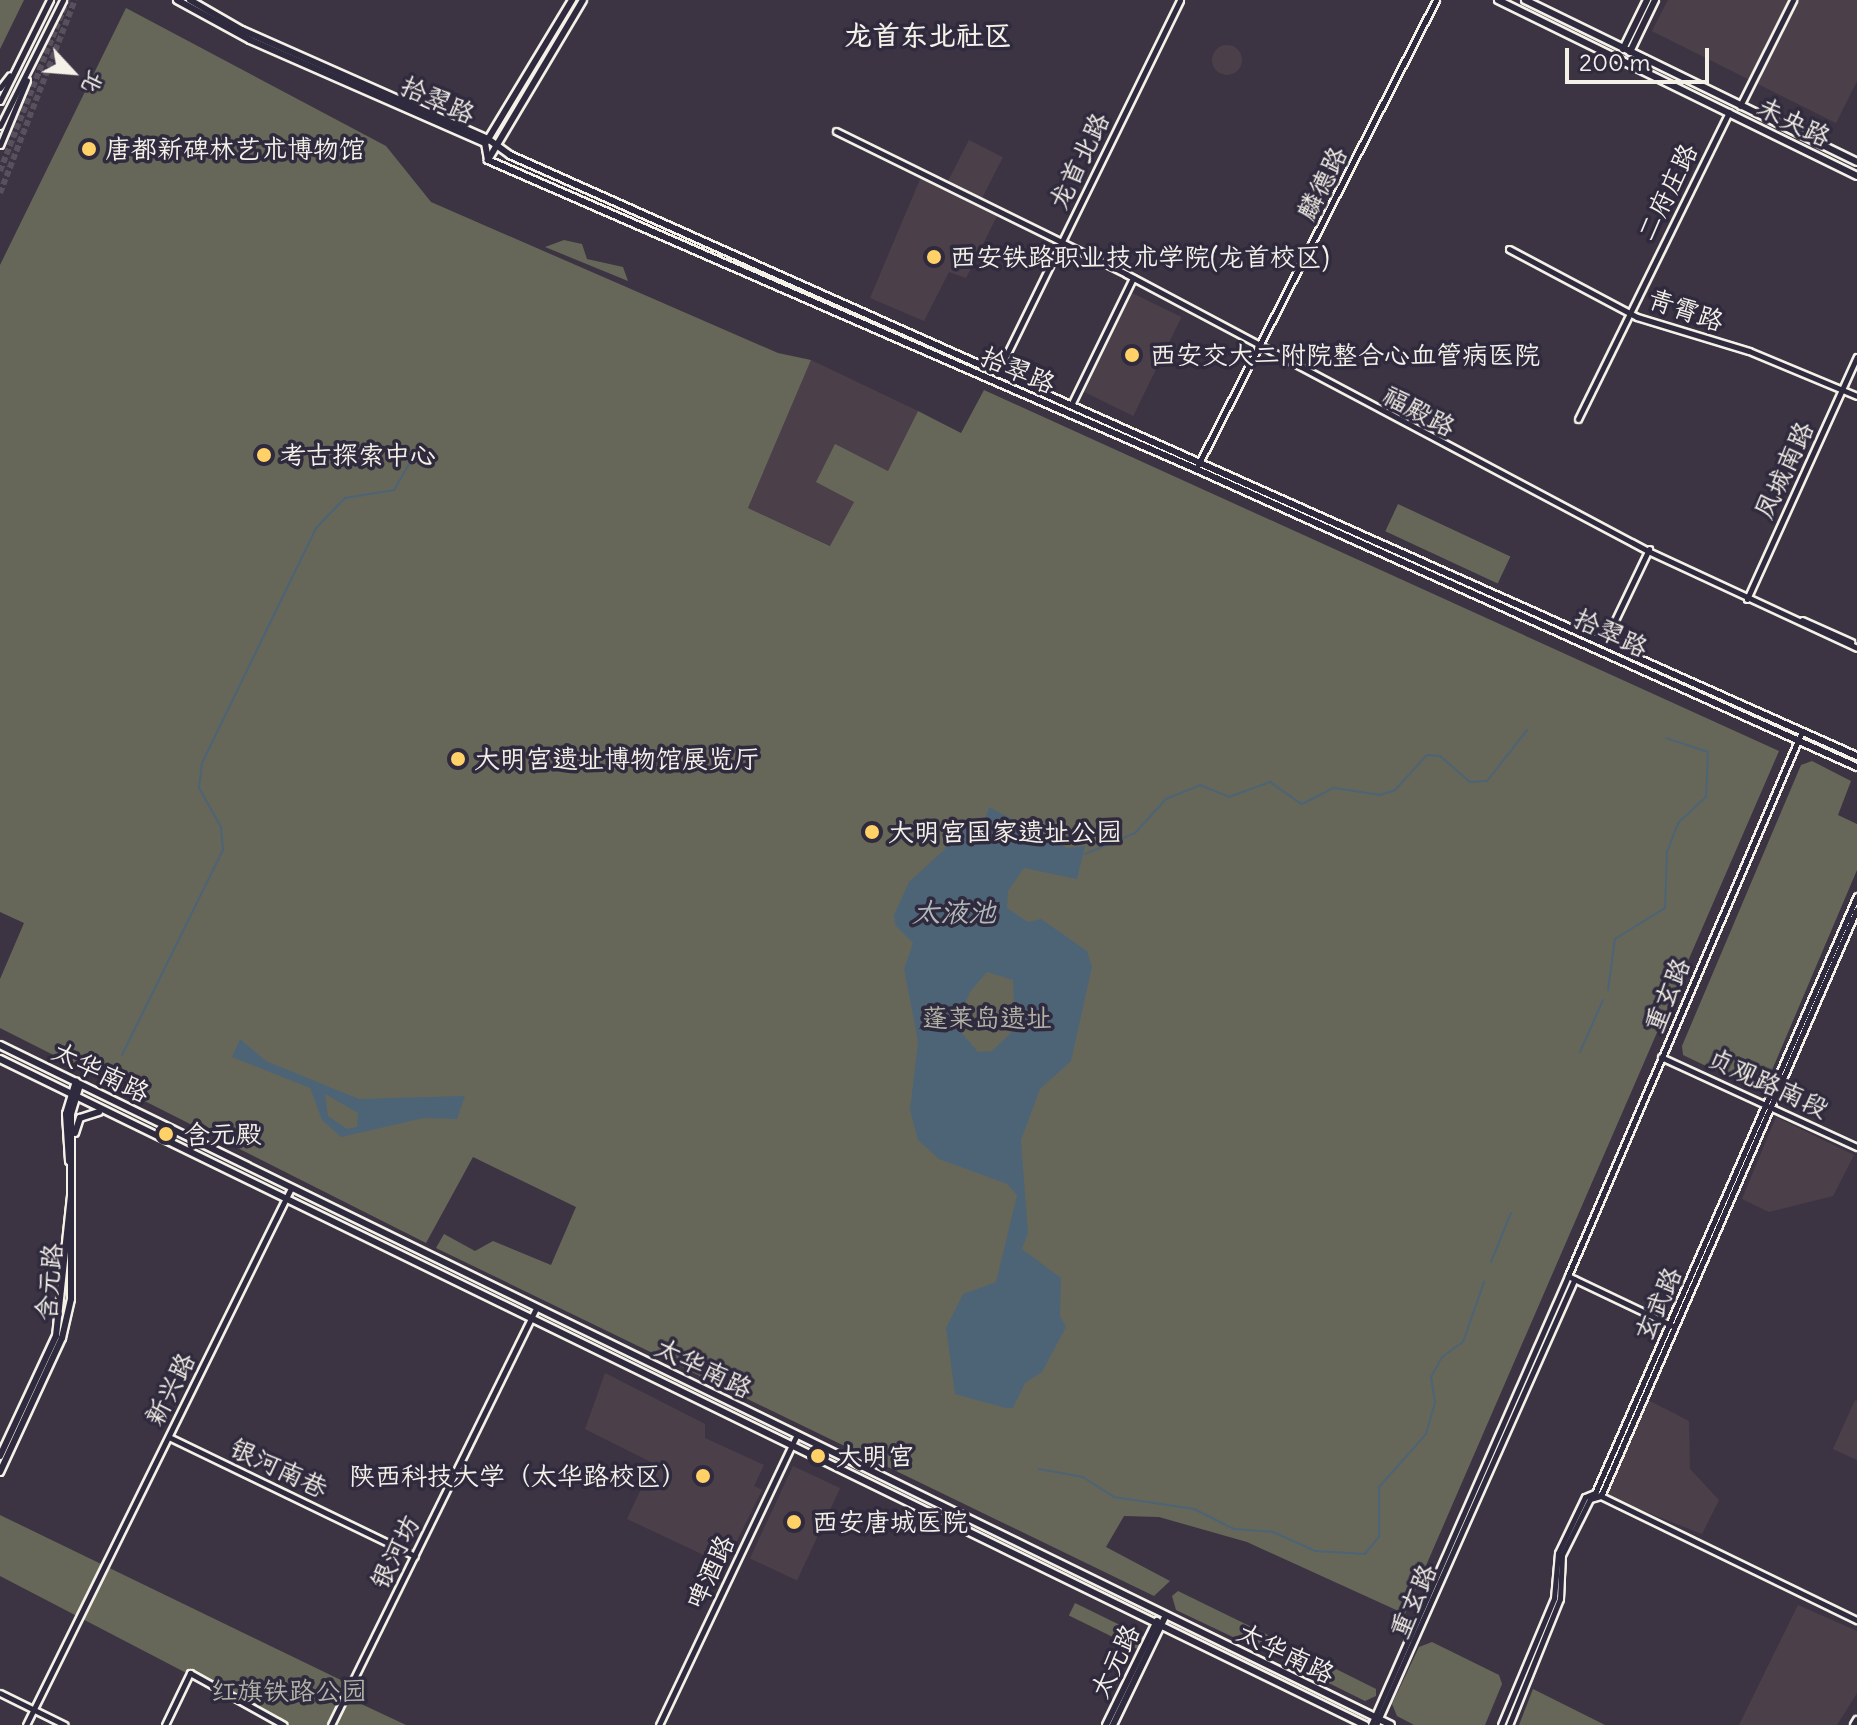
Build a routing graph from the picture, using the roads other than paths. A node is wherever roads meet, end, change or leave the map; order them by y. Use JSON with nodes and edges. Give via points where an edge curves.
{"nodes":[{"id":1,"x":50,"y":0,"type":"edge"},
{"id":2,"x":63,"y":0,"type":"edge"},
{"id":3,"x":177,"y":0,"type":"edge"},
{"id":4,"x":190,"y":0,"type":"edge"},
{"id":5,"x":572,"y":0,"type":"edge"},
{"id":6,"x":583,"y":0,"type":"edge"},
{"id":7,"x":1180,"y":0,"type":"edge"},
{"id":8,"x":1436,"y":0,"type":"edge"},
{"id":9,"x":1498,"y":0,"type":"edge"},
{"id":10,"x":1525,"y":0,"type":"edge"},
{"id":11,"x":1647,"y":0,"type":"edge"},
{"id":12,"x":1655,"y":0,"type":"edge"},
{"id":13,"x":1793,"y":0,"type":"edge"},
{"id":14,"x":1627,"y":51,"type":"junction"},
{"id":15,"x":18,"y":65,"type":"junction"},
{"id":16,"x":30,"y":69,"type":"junction"},
{"id":17,"x":0,"y":88,"type":"edge"},
{"id":18,"x":0,"y":101,"type":"edge"},
{"id":19,"x":1740,"y":106,"type":"junction"},
{"id":20,"x":1729,"y":112,"type":"junction"},
{"id":21,"x":0,"y":126,"type":"edge"},
{"id":22,"x":836,"y":131,"type":"dead end"},
{"id":23,"x":486,"y":141,"type":"junction"},
{"id":24,"x":0,"y":145,"type":"edge"},
{"id":25,"x":494,"y":145,"type":"junction"},
{"id":26,"x":488,"y":160,"type":"junction"},
{"id":27,"x":1857,"y":162,"type":"edge"},
{"id":28,"x":1857,"y":176,"type":"edge"},
{"id":29,"x":1062,"y":242,"type":"junction"},
{"id":30,"x":1509,"y":249,"type":"dead end"},
{"id":31,"x":1133,"y":278,"type":"junction"},
{"id":32,"x":1631,"y":312,"type":"junction"},
{"id":33,"x":1259,"y":348,"type":"junction"},
{"id":34,"x":1857,"y":357,"type":"edge"},
{"id":35,"x":999,"y":371,"type":"junction"},
{"id":36,"x":993,"y":382,"type":"junction"},
{"id":37,"x":1842,"y":390,"type":"junction"},
{"id":38,"x":1857,"y":396,"type":"edge"},
{"id":39,"x":1072,"y":403,"type":"junction"},
{"id":40,"x":1578,"y":419,"type":"dead end"},
{"id":41,"x":1200,"y":459,"type":"junction"},
{"id":42,"x":1196,"y":469,"type":"junction"},
{"id":43,"x":1648,"y":549,"type":"junction"},
{"id":44,"x":1747,"y":598,"type":"junction"},
{"id":45,"x":1605,"y":641,"type":"junction"},
{"id":46,"x":1857,"y":646,"type":"edge"},
{"id":47,"x":1803,"y":730,"type":"junction"},
{"id":48,"x":1798,"y":740,"type":"junction"},
{"id":49,"x":1857,"y":756,"type":"edge"},
{"id":50,"x":1857,"y":767,"type":"edge"},
{"id":51,"x":1857,"y":896,"type":"edge"},
{"id":52,"x":1857,"y":909,"type":"edge"},
{"id":53,"x":0,"y":1045,"type":"edge"},
{"id":54,"x":1661,"y":1057,"type":"junction"},
{"id":55,"x":0,"y":1059,"type":"edge"},
{"id":56,"x":78,"y":1083,"type":"junction"},
{"id":57,"x":72,"y":1096,"type":"junction"},
{"id":58,"x":1770,"y":1105,"type":"junction"},
{"id":59,"x":108,"y":1113,"type":"junction"},
{"id":60,"x":1857,"y":1147,"type":"edge"},
{"id":61,"x":72,"y":1148,"type":"junction"},
{"id":62,"x":291,"y":1188,"type":"junction"},
{"id":63,"x":286,"y":1198,"type":"junction"},
{"id":64,"x":1568,"y":1276,"type":"junction"},
{"id":65,"x":1575,"y":1279,"type":"junction"},
{"id":66,"x":536,"y":1309,"type":"junction"},
{"id":67,"x":533,"y":1318,"type":"junction"},
{"id":68,"x":1673,"y":1326,"type":"junction"},
{"id":69,"x":797,"y":1435,"type":"junction"},
{"id":70,"x":169,"y":1437,"type":"junction"},
{"id":71,"x":792,"y":1445,"type":"junction"},
{"id":72,"x":0,"y":1456,"type":"edge"},
{"id":73,"x":0,"y":1472,"type":"edge"},
{"id":74,"x":1598,"y":1494,"type":"junction"},
{"id":75,"x":415,"y":1556,"type":"junction"},
{"id":76,"x":1164,"y":1616,"type":"junction"},
{"id":77,"x":1857,"y":1620,"type":"edge"},
{"id":78,"x":1158,"y":1626,"type":"junction"},
{"id":79,"x":0,"y":1693,"type":"edge"},
{"id":80,"x":33,"y":1709,"type":"junction"},
{"id":81,"x":1375,"y":1722,"type":"edge"},
{"id":82,"x":26,"y":1725,"type":"edge"},
{"id":83,"x":65,"y":1725,"type":"edge"},
{"id":84,"x":165,"y":1725,"type":"edge"},
{"id":85,"x":284,"y":1725,"type":"edge"},
{"id":86,"x":331,"y":1725,"type":"edge"},
{"id":87,"x":659,"y":1725,"type":"edge"},
{"id":88,"x":1106,"y":1725,"type":"edge"},
{"id":89,"x":1113,"y":1725,"type":"edge"},
{"id":90,"x":1365,"y":1725,"type":"edge"},
{"id":91,"x":1391,"y":1725,"type":"edge"},
{"id":92,"x":1501,"y":1725,"type":"edge"},
{"id":93,"x":1509,"y":1725,"type":"edge"}],
"edges":[{"from":1,"to":15,"type":"street"},
{"from":2,"to":16,"type":"street"},
{"from":3,"to":23,"type":"main road","name":"拾翠路","via":[[237,34]]},
{"from":4,"to":23,"type":"main road","name":"拾翠路","via":[[242,30]]},
{"from":5,"to":23,"type":"main road"},
{"from":6,"to":25,"type":"main road"},
{"from":7,"to":29,"type":"street","name":"龙首北路"},
{"from":8,"to":33,"type":"street","name":"麟德路"},
{"from":9,"to":20,"type":"main road","name":"未央路"},
{"from":10,"to":14,"type":"main road","name":"未央路"},
{"from":11,"to":14,"type":"main road"},
{"from":12,"to":14,"type":"main road"},
{"from":13,"to":19,"type":"street"},
{"from":14,"to":19,"type":"main road","name":"未央路"},
{"from":15,"to":17,"type":"street"},
{"from":15,"to":18,"type":"street"},
{"from":16,"to":21,"type":"street"},
{"from":16,"to":24,"type":"street"},
{"from":19,"to":27,"type":"main road","name":"未央路"},
{"from":20,"to":28,"type":"main road","name":"未央路"},
{"from":20,"to":32,"type":"street","name":"二府庄路"},
{"from":22,"to":29,"type":"street","name":"福殿路"},
{"from":23,"to":25,"type":"main road","name":"拾翠路"},
{"from":23,"to":26,"type":"main road","name":"拾翠路"},
{"from":25,"to":26,"type":"main road"},
{"from":25,"to":35,"type":"main road","name":"拾翠路"},
{"from":26,"to":36,"type":"main road","name":"拾翠路"},
{"from":29,"to":31,"type":"street","name":"福殿路"},
{"from":29,"to":35,"type":"street","name":"龙首北路"},
{"from":30,"to":32,"type":"street","name":"青霄路"},
{"from":31,"to":33,"type":"street","name":"福殿路"},
{"from":31,"to":39,"type":"street"},
{"from":32,"to":37,"type":"street","name":"青霄路"},
{"from":32,"to":40,"type":"street","name":"二府庄路"},
{"from":33,"to":41,"type":"street","name":"麟德路"},
{"from":33,"to":43,"type":"street","name":"福殿路"},
{"from":34,"to":37,"type":"street","name":"凤城南路"},
{"from":35,"to":36,"type":"street","name":"龙首北路"},
{"from":35,"to":39,"type":"main road","name":"拾翠路"},
{"from":36,"to":42,"type":"main road","name":"拾翠路"},
{"from":37,"to":38,"type":"street","name":"青霄路"},
{"from":37,"to":44,"type":"street","name":"凤城南路"},
{"from":39,"to":41,"type":"main road","name":"拾翠路"},
{"from":41,"to":42,"type":"street","name":"麟德路"},
{"from":41,"to":45,"type":"main road","name":"拾翠路"},
{"from":42,"to":48,"type":"main road","name":"拾翠路"},
{"from":43,"to":44,"type":"street","name":"福殿路"},
{"from":43,"to":45,"type":"street"},
{"from":44,"to":46,"type":"street","name":"福殿路"},
{"from":45,"to":47,"type":"main road","name":"拾翠路"},
{"from":47,"to":48,"type":"street","name":"重玄路"},
{"from":47,"to":49,"type":"main road","name":"拾翠路"},
{"from":48,"to":50,"type":"main road","name":"拾翠路"},
{"from":48,"to":54,"type":"street","name":"重玄路"},
{"from":51,"to":58,"type":"street","name":"玄武路"},
{"from":52,"to":58,"type":"street","name":"玄武路"},
{"from":53,"to":56,"type":"main road","name":"太华南路"},
{"from":54,"to":58,"type":"street","name":"贞观路南段"},
{"from":54,"to":64,"type":"street","name":"重玄路"},
{"from":55,"to":57,"type":"main road","name":"太华南路"},
{"from":56,"to":57,"type":"main road","name":"含元路"},
{"from":56,"to":62,"type":"main road","name":"太华南路"},
{"from":57,"to":59,"type":"main road","name":"太华南路"},
{"from":57,"to":61,"type":"main road","name":"含元路"},
{"from":57,"to":72,"type":"main road","name":"含元路","via":[[64,1299],[56,1336]]},
{"from":58,"to":60,"type":"street","name":"贞观路南段"},
{"from":58,"to":68,"type":"street","name":"玄武路"},
{"from":59,"to":61,"type":"main road","via":[[80,1118]]},
{"from":59,"to":63,"type":"main road","name":"太华南路"},
{"from":61,"to":73,"type":"main road","name":"含元路","via":[[74,1249],[65,1325]]},
{"from":62,"to":63,"type":"street","name":"新兴路"},
{"from":62,"to":66,"type":"main road","name":"太华南路"},
{"from":63,"to":67,"type":"main road","name":"太华南路"},
{"from":63,"to":70,"type":"street","name":"新兴路"},
{"from":64,"to":65,"type":"street"},
{"from":64,"to":81,"type":"street","name":"重玄路"},
{"from":65,"to":68,"type":"street"},
{"from":65,"to":81,"type":"street","name":"重玄路"},
{"from":66,"to":67,"type":"street","name":"银河坊"},
{"from":66,"to":69,"type":"main road","name":"太华南路"},
{"from":67,"to":71,"type":"main road","name":"太华南路"},
{"from":67,"to":75,"type":"street","name":"银河坊"},
{"from":68,"to":74,"type":"street","name":"玄武路"},
{"from":69,"to":71,"type":"street","name":"啤酒路"},
{"from":69,"to":76,"type":"main road","name":"太华南路"},
{"from":70,"to":75,"type":"street","name":"银河南巷"},
{"from":70,"to":80,"type":"street","name":"新兴路"},
{"from":71,"to":78,"type":"main road","name":"太华南路"},
{"from":71,"to":87,"type":"street","name":"啤酒路"},
{"from":74,"to":77,"type":"street"},
{"from":74,"to":92,"type":"street","name":"玄武路","via":[[1585,1497],[1558,1553],[1554,1598]]},
{"from":74,"to":93,"type":"street","name":"玄武路","via":[[1590,1499],[1562,1555],[1560,1599]]},
{"from":75,"to":86,"type":"street","name":"银河坊"},
{"from":76,"to":78,"type":"main road","name":"太元路"},
{"from":76,"to":81,"type":"main road","name":"太华南路"},
{"from":78,"to":88,"type":"main road","name":"太元路"},
{"from":78,"to":89,"type":"main road","name":"太元路"},
{"from":78,"to":90,"type":"main road","name":"太华南路"},
{"from":79,"to":80,"type":"street"},
{"from":80,"to":82,"type":"street","name":"新兴路"},
{"from":80,"to":83,"type":"street"},
{"from":81,"to":91,"type":"main road","name":"太华南路"},
{"from":84,"to":85,"type":"street","via":[[190,1673]]}]}
